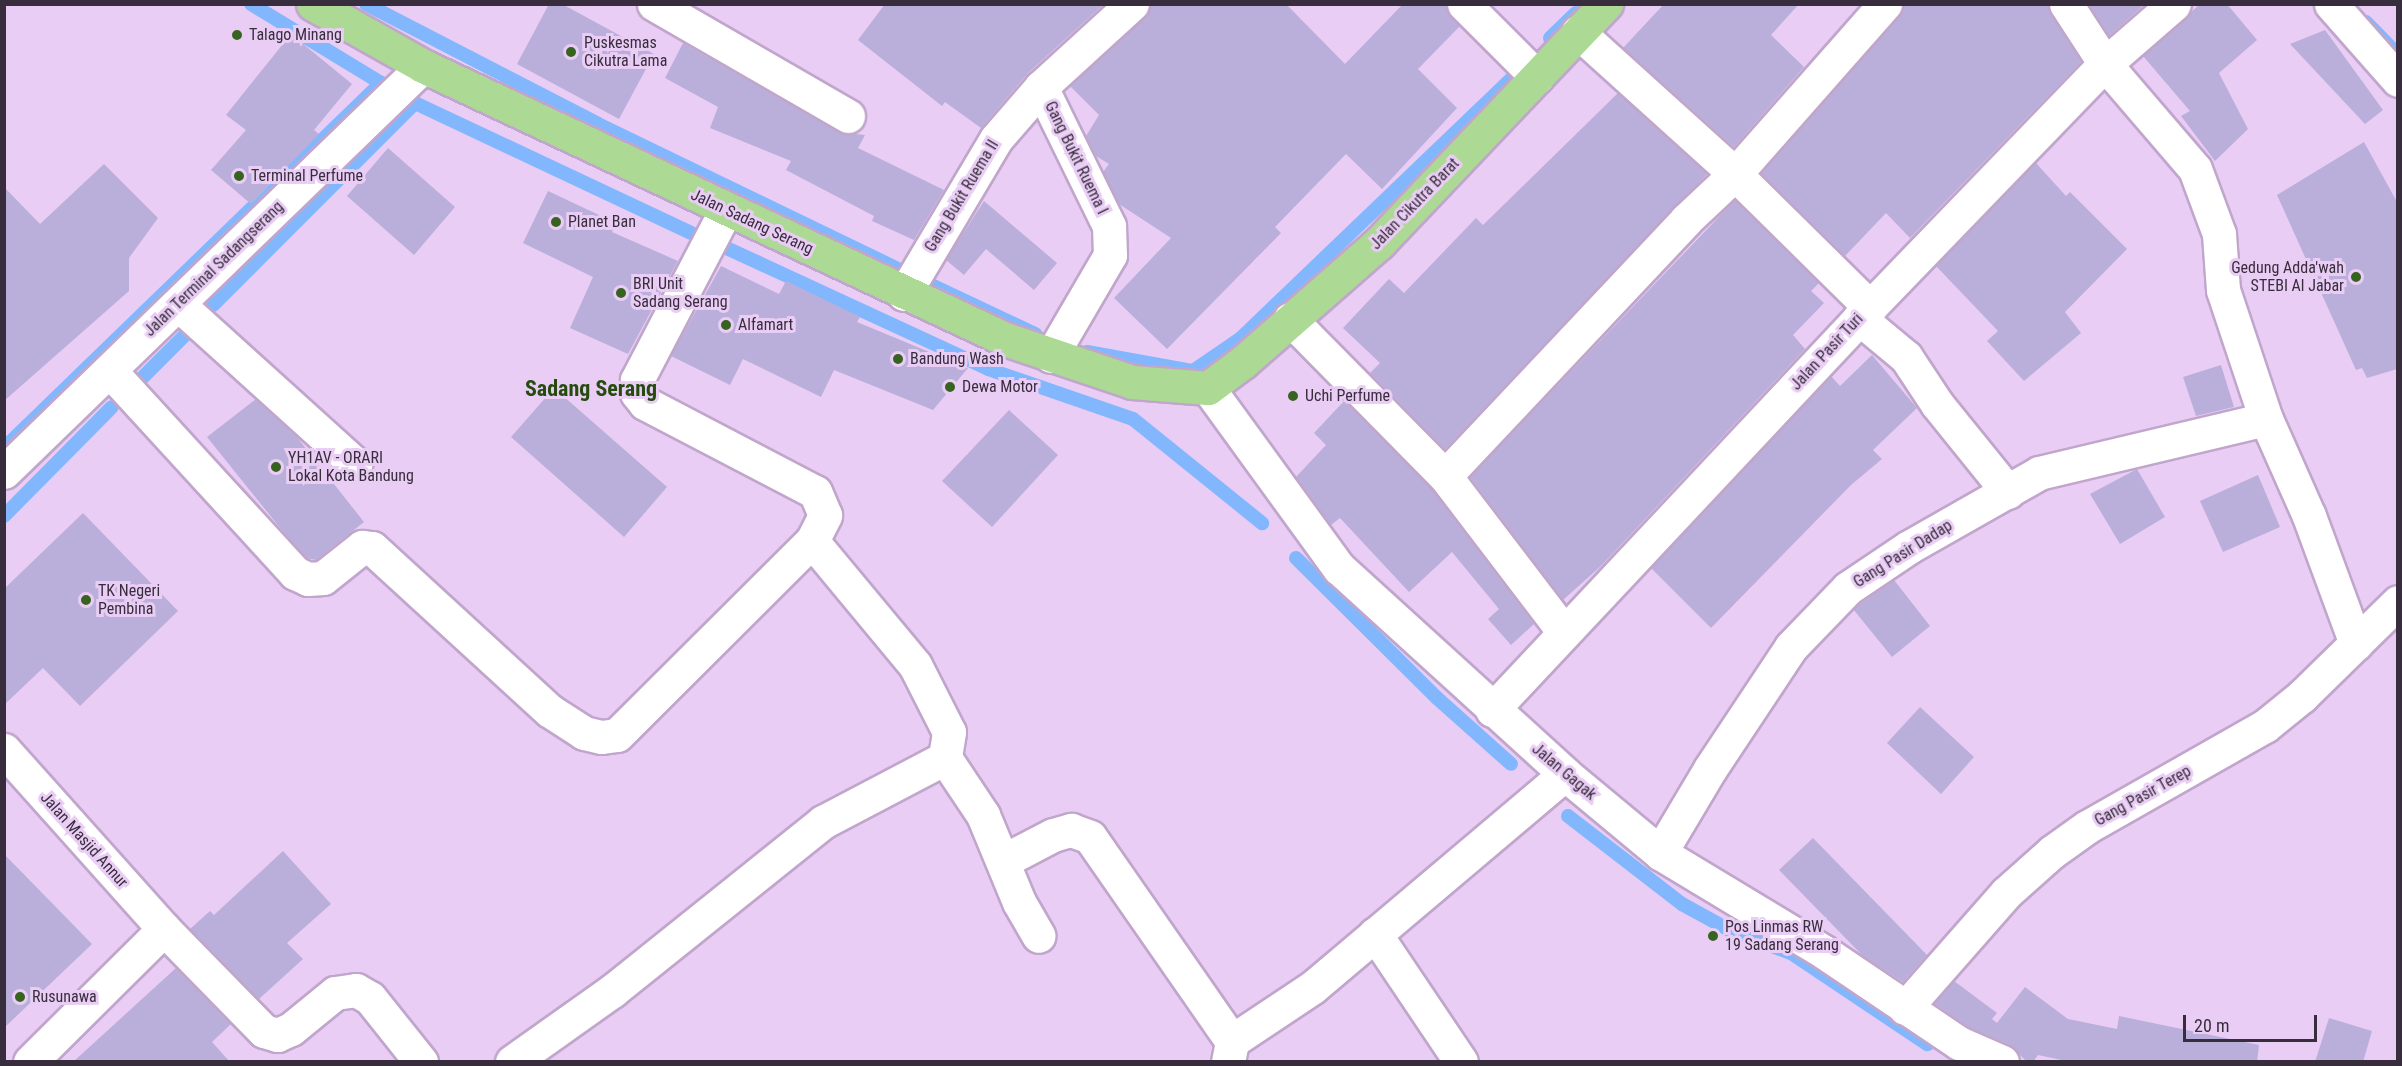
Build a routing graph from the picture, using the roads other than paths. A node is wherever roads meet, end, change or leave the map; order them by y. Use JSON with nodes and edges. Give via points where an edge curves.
{"nodes":[{"id":1,"x":313,"y":4,"type":"edge"},
{"id":2,"x":654,"y":4,"type":"edge"},
{"id":3,"x":1132,"y":4,"type":"edge"},
{"id":4,"x":1464,"y":4,"type":"edge"},
{"id":5,"x":1606,"y":4,"type":"edge"},
{"id":6,"x":1885,"y":4,"type":"edge"},
{"id":7,"x":2066,"y":4,"type":"edge"},
{"id":8,"x":2174,"y":4,"type":"edge"},
{"id":9,"x":2331,"y":4,"type":"edge"},
{"id":10,"x":1578,"y":32,"type":"junction"},
{"id":11,"x":2105,"y":64,"type":"junction"},
{"id":12,"x":423,"y":66,"type":"junction"},
{"id":13,"x":1537,"y":77,"type":"junction"},
{"id":14,"x":2397,"y":80,"type":"edge"},
{"id":15,"x":1041,"y":87,"type":"junction"},
{"id":16,"x":848,"y":116,"type":"dead end"},
{"id":17,"x":1735,"y":174,"type":"junction"},
{"id":18,"x":726,"y":210,"type":"junction"},
{"id":19,"x":904,"y":294,"type":"junction"},
{"id":20,"x":178,"y":304,"type":"junction"},
{"id":21,"x":1864,"y":312,"type":"junction"},
{"id":22,"x":1290,"y":320,"type":"junction"},
{"id":23,"x":1051,"y":356,"type":"junction"},
{"id":24,"x":110,"y":371,"type":"junction"},
{"id":25,"x":1208,"y":388,"type":"junction"},
{"id":26,"x":2266,"y":419,"type":"junction"},
{"id":27,"x":355,"y":464,"type":"dead end"},
{"id":28,"x":4,"y":472,"type":"edge"},
{"id":29,"x":1445,"y":476,"type":"junction"},
{"id":30,"x":2008,"y":492,"type":"junction"},
{"id":31,"x":812,"y":541,"type":"junction"},
{"id":32,"x":2397,"y":602,"type":"edge"},
{"id":33,"x":1563,"y":631,"type":"junction"},
{"id":34,"x":2356,"y":644,"type":"junction"},
{"id":35,"x":1492,"y":710,"type":"junction"},
{"id":36,"x":4,"y":750,"type":"edge"},
{"id":37,"x":945,"y":758,"type":"junction"},
{"id":38,"x":1565,"y":774,"type":"junction"},
{"id":39,"x":1660,"y":853,"type":"junction"},
{"id":40,"x":1003,"y":861,"type":"junction"},
{"id":41,"x":164,"y":929,"type":"junction"},
{"id":42,"x":1375,"y":934,"type":"junction"},
{"id":43,"x":1039,"y":936,"type":"dead end"},
{"id":44,"x":1905,"y":1008,"type":"junction"},
{"id":45,"x":1230,"y":1051,"type":"edge"},
{"id":46,"x":1954,"y":1052,"type":"edge"},
{"id":47,"x":30,"y":1062,"type":"edge"},
{"id":48,"x":421,"y":1062,"type":"edge"},
{"id":49,"x":512,"y":1062,"type":"edge"},
{"id":50,"x":1461,"y":1062,"type":"edge"},
{"id":51,"x":2002,"y":1062,"type":"edge"}],
"edges":[{"from":1,"to":12,"type":"main road","name":"Jalan Sadang Serang"},
{"from":2,"to":16,"type":"street"},
{"from":3,"to":15,"type":"street","name":"Gang Bukit Ruema II"},
{"from":4,"to":13,"type":"street"},
{"from":5,"to":10,"type":"main road","name":"Jalan Cikutra Barat"},
{"from":6,"to":17,"type":"street"},
{"from":7,"to":11,"type":"street"},
{"from":8,"to":11,"type":"street","name":"Jalan Pasir Turi"},
{"from":9,"to":14,"type":"street"},
{"from":10,"to":13,"type":"main road","name":"Jalan Cikutra Barat"},
{"from":10,"to":17,"type":"street"},
{"from":11,"to":21,"type":"street","name":"Jalan Pasir Turi"},
{"from":11,"to":26,"type":"street","via":[[2195,170],[2219,234],[2223,290]]},
{"from":12,"to":18,"type":"main road","name":"Jalan Sadang Serang"},
{"from":12,"to":20,"type":"street","name":"Jalan Terminal Sadangserang"},
{"from":13,"to":22,"type":"main road","name":"Jalan Cikutra Barat","via":[[1379,243]]},
{"from":15,"to":19,"type":"street","name":"Gang Bukit Ruema II","via":[[996,139]]},
{"from":15,"to":23,"type":"street","name":"Gang Bukit Ruema I","via":[[1109,226],[1110,245],[1110,255]]},
{"from":17,"to":21,"type":"street"},
{"from":17,"to":29,"type":"street","via":[[1686,220]]},
{"from":18,"to":19,"type":"main road","name":"Jalan Sadang Serang"},
{"from":18,"to":31,"type":"street","via":[[637,380],[637,393],[645,403],[814,492],[825,515]]},
{"from":19,"to":23,"type":"main road","name":"Jalan Sadang Serang"},
{"from":20,"to":24,"type":"street","name":"Jalan Terminal Sadangserang"},
{"from":20,"to":27,"type":"street"},
{"from":21,"to":30,"type":"street","via":[[1906,357],[1937,404]]},
{"from":21,"to":33,"type":"street","name":"Jalan Pasir Turi"},
{"from":22,"to":25,"type":"main road","name":"Jalan Cikutra Barat"},
{"from":22,"to":29,"type":"street"},
{"from":23,"to":25,"type":"main road","name":"Jalan Sadang Serang","via":[[1132,382]]},
{"from":24,"to":28,"type":"street","name":"Jalan Terminal Sadangserang"},
{"from":24,"to":31,"type":"street","via":[[295,573],[308,579],[323,578],[362,547],[372,548],[550,711],[584,734],[617,735]]},
{"from":25,"to":35,"type":"street","name":"Jalan Gagak","via":[[1339,568]]},
{"from":26,"to":30,"type":"street","name":"Gang Pasir Dadap","via":[[2039,473]]},
{"from":26,"to":34,"type":"street","via":[[2310,516]]},
{"from":29,"to":33,"type":"street"},
{"from":30,"to":39,"type":"street","name":"Gang Pasir Dadap","via":[[1883,565],[1848,588],[1823,613],[1791,647]]},
{"from":31,"to":37,"type":"street","via":[[915,666],[949,732]]},
{"from":32,"to":34,"type":"street","name":"Gang Pasir Terep"},
{"from":33,"to":35,"type":"street","name":"Jalan Pasir Turi"},
{"from":34,"to":44,"type":"street","name":"Gang Pasir Terep","via":[[2265,726],[2086,827],[2052,852],[2006,893]]},
{"from":35,"to":38,"type":"street","name":"Jalan Gagak"},
{"from":36,"to":41,"type":"street","name":"Jalan Masjid Annur"},
{"from":37,"to":40,"type":"street","via":[[983,815]]},
{"from":37,"to":49,"type":"street","via":[[823,822],[612,991]]},
{"from":38,"to":39,"type":"street","name":"Jalan Gagak"},
{"from":38,"to":42,"type":"street"},
{"from":39,"to":44,"type":"street","name":"Jalan Gagak","via":[[1824,952]]},
{"from":40,"to":43,"type":"street","via":[[1019,902]]},
{"from":40,"to":45,"type":"street","via":[[1053,835],[1071,831],[1090,837]]},
{"from":41,"to":47,"type":"street"},
{"from":41,"to":48,"type":"street","name":"Jalan Masjid Annur","via":[[264,1031],[277,1035],[291,1029],[335,993],[356,990],[370,998]]},
{"from":42,"to":45,"type":"street"},
{"from":42,"to":50,"type":"street"},
{"from":44,"to":46,"type":"street","name":"Jalan Gagak"},
{"from":46,"to":51,"type":"street","name":"Jalan Gagak"}]}
